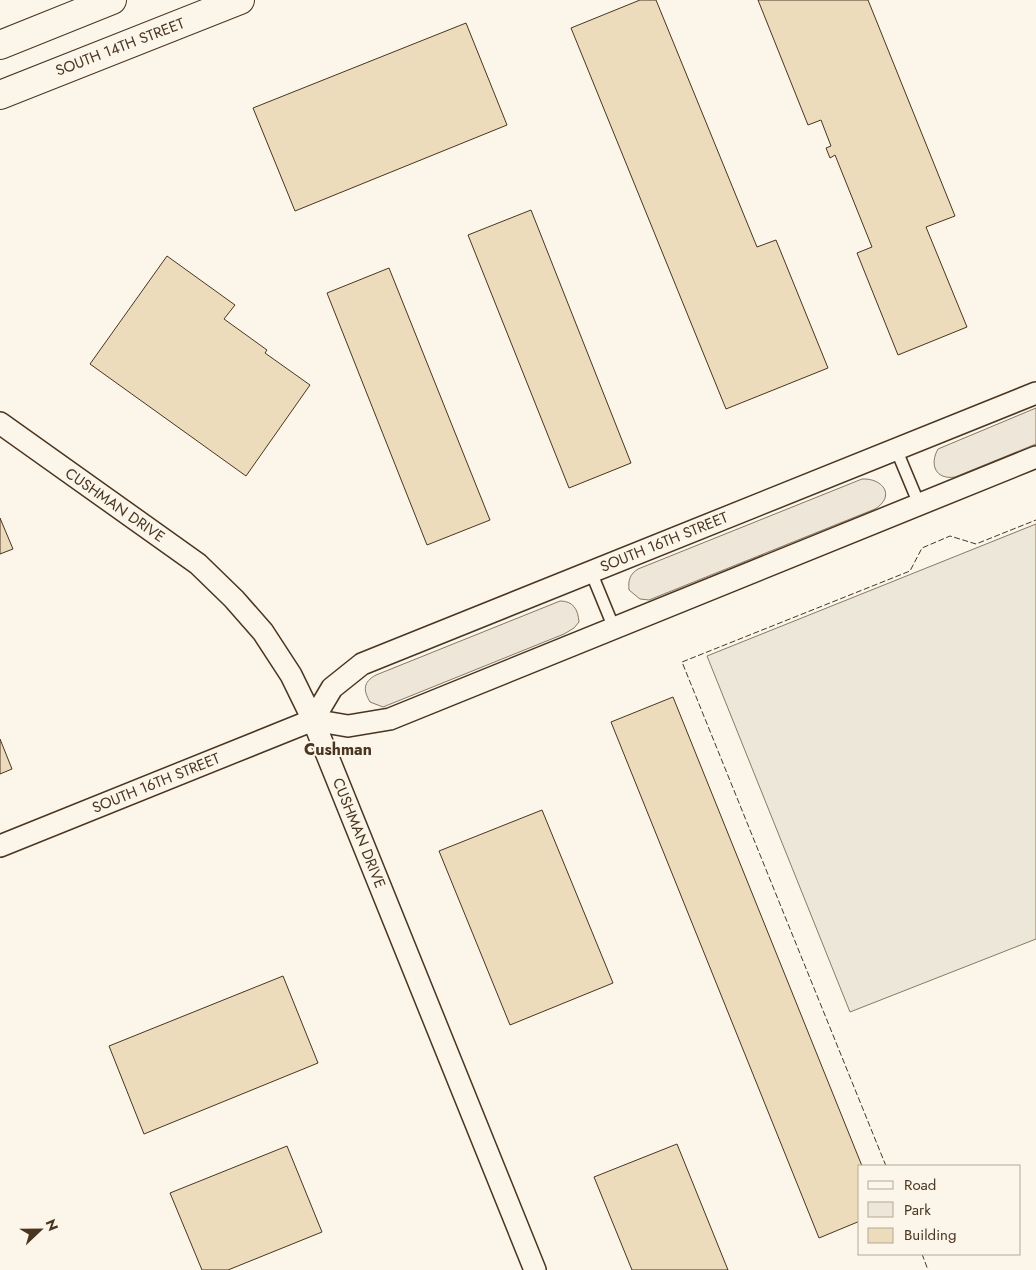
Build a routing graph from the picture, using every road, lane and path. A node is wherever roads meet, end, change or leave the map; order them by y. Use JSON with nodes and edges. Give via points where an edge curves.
{"nodes":[{"id":1,"x":112,"y":0,"type":"edge"},
{"id":2,"x":240,"y":0,"type":"edge"},
{"id":3,"x":0,"y":45,"type":"edge"},
{"id":4,"x":0,"y":95,"type":"edge"},
{"id":5,"x":1036,"y":393,"type":"edge"},
{"id":6,"x":0,"y":423,"type":"edge"},
{"id":7,"x":896,"y":449,"type":"junction"},
{"id":8,"x":1036,"y":457,"type":"edge"},
{"id":9,"x":919,"y":504,"type":"junction"},
{"id":10,"x":591,"y":572,"type":"junction"},
{"id":11,"x":614,"y":628,"type":"junction"},
{"id":12,"x":313,"y":720,"type":"junction"},
{"id":13,"x":0,"y":846,"type":"edge"},
{"id":14,"x":535,"y":1270,"type":"edge"}],
"edges":[{"from":1,"to":3,"type":"main road"},
{"from":2,"to":4,"type":"main road","name":"SOUTH 14TH STREET"},
{"from":5,"to":7,"type":"street","name":"SOUTH 16TH STREET"},
{"from":6,"to":12,"type":"street","name":"CUSHMAN DRIVE","via":[[198,564],[263,632],[291,675]]},
{"from":7,"to":9,"type":"lane"},
{"from":7,"to":10,"type":"street","name":"SOUTH 16TH STREET"},
{"from":8,"to":9,"type":"street"},
{"from":9,"to":11,"type":"street"},
{"from":10,"to":11,"type":"lane"},
{"from":10,"to":12,"type":"street","name":"SOUTH 16TH STREET","via":[[362,664],[332,688]]},
{"from":11,"to":12,"type":"street","via":[[390,719],[348,726]]},
{"from":12,"to":13,"type":"street","name":"SOUTH 16TH STREET"},
{"from":12,"to":14,"type":"street","name":"CUSHMAN DRIVE"}]}
